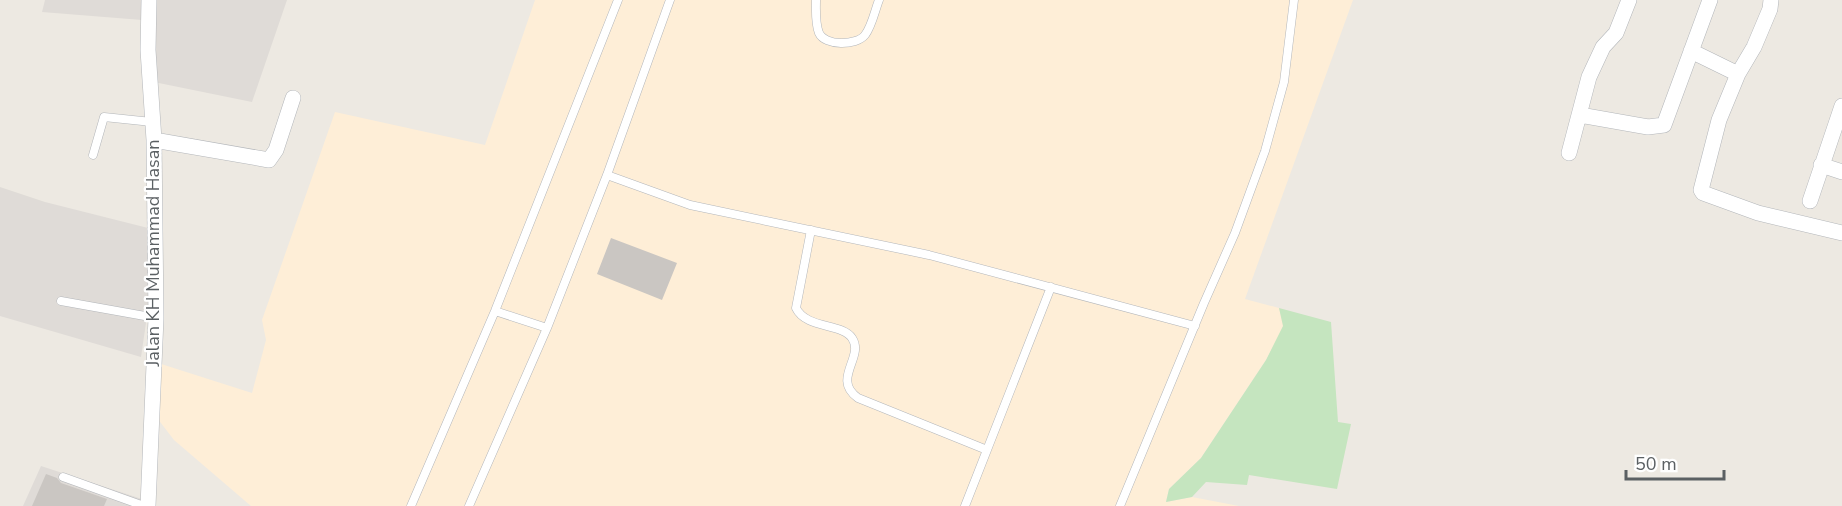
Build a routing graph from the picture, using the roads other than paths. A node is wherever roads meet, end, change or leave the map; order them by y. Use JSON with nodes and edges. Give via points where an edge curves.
{"nodes":[{"id":1,"x":149,"y":0,"type":"edge"},
{"id":2,"x":618,"y":0,"type":"edge"},
{"id":3,"x":670,"y":0,"type":"edge"},
{"id":4,"x":816,"y":0,"type":"edge"},
{"id":5,"x":879,"y":0,"type":"edge"},
{"id":6,"x":1294,"y":0,"type":"edge"},
{"id":7,"x":1629,"y":0,"type":"edge"},
{"id":8,"x":1710,"y":0,"type":"edge"},
{"id":9,"x":1771,"y":0,"type":"edge"},
{"id":10,"x":1691,"y":51,"type":"junction"},
{"id":11,"x":1738,"y":74,"type":"junction"},
{"id":12,"x":293,"y":98,"type":"dead end"},
{"id":13,"x":1842,"y":106,"type":"edge"},
{"id":14,"x":1580,"y":115,"type":"junction"},
{"id":15,"x":153,"y":122,"type":"junction"},
{"id":16,"x":154,"y":140,"type":"junction"},
{"id":17,"x":1569,"y":153,"type":"dead end"},
{"id":18,"x":93,"y":155,"type":"dead end"},
{"id":19,"x":1821,"y":165,"type":"junction"},
{"id":20,"x":1842,"y":172,"type":"edge"},
{"id":21,"x":607,"y":175,"type":"junction"},
{"id":22,"x":1810,"y":201,"type":"dead end"},
{"id":23,"x":811,"y":230,"type":"junction"},
{"id":24,"x":1842,"y":232,"type":"edge"},
{"id":25,"x":1051,"y":287,"type":"junction"},
{"id":26,"x":61,"y":301,"type":"dead end"},
{"id":27,"x":495,"y":311,"type":"junction"},
{"id":28,"x":156,"y":318,"type":"junction"},
{"id":29,"x":1195,"y":326,"type":"junction"},
{"id":30,"x":547,"y":328,"type":"junction"},
{"id":31,"x":987,"y":450,"type":"junction"},
{"id":32,"x":63,"y":477,"type":"dead end"},
{"id":33,"x":146,"y":506,"type":"edge"},
{"id":34,"x":411,"y":506,"type":"edge"},
{"id":35,"x":469,"y":506,"type":"edge"},
{"id":36,"x":965,"y":506,"type":"edge"},
{"id":37,"x":1120,"y":506,"type":"edge"}],
"edges":[{"from":1,"to":15,"type":"street","name":"Jalan KH Muhammad Hasan"},
{"from":2,"to":27,"type":"lane"},
{"from":3,"to":21,"type":"lane"},
{"from":4,"to":5,"type":"lane","via":[[820,36],[849,43],[866,34]]},
{"from":6,"to":29,"type":"lane","via":[[1284,82],[1266,151]]},
{"from":7,"to":14,"type":"street","via":[[1616,33],[1603,48],[1589,77]]},
{"from":8,"to":10,"type":"street"},
{"from":9,"to":11,"type":"street","via":[[1754,47]]},
{"from":10,"to":11,"type":"street"},
{"from":10,"to":14,"type":"street","via":[[1662,126],[1630,125]]},
{"from":11,"to":24,"type":"street","via":[[1719,120],[1701,190],[1758,213]]},
{"from":12,"to":16,"type":"street","via":[[269,160]]},
{"from":13,"to":19,"type":"street"},
{"from":14,"to":17,"type":"street"},
{"from":15,"to":16,"type":"street","name":"Jalan KH Muhammad Hasan"},
{"from":15,"to":18,"type":"lane","via":[[104,117]]},
{"from":16,"to":28,"type":"street","name":"Jalan KH Muhammad Hasan"},
{"from":19,"to":20,"type":"street"},
{"from":19,"to":22,"type":"street"},
{"from":21,"to":23,"type":"lane","via":[[690,205]]},
{"from":21,"to":30,"type":"lane"},
{"from":23,"to":25,"type":"lane"},
{"from":23,"to":31,"type":"lane","via":[[796,308],[799,315],[852,338],[855,345],[847,376],[851,393]]},
{"from":25,"to":29,"type":"lane"},
{"from":25,"to":31,"type":"lane"},
{"from":26,"to":28,"type":"lane"},
{"from":27,"to":30,"type":"lane"},
{"from":27,"to":34,"type":"lane"},
{"from":28,"to":33,"type":"street","name":"Jalan KH Muhammad Hasan"},
{"from":29,"to":37,"type":"lane"},
{"from":30,"to":35,"type":"lane"},
{"from":31,"to":36,"type":"lane"},
{"from":32,"to":33,"type":"lane"}]}
